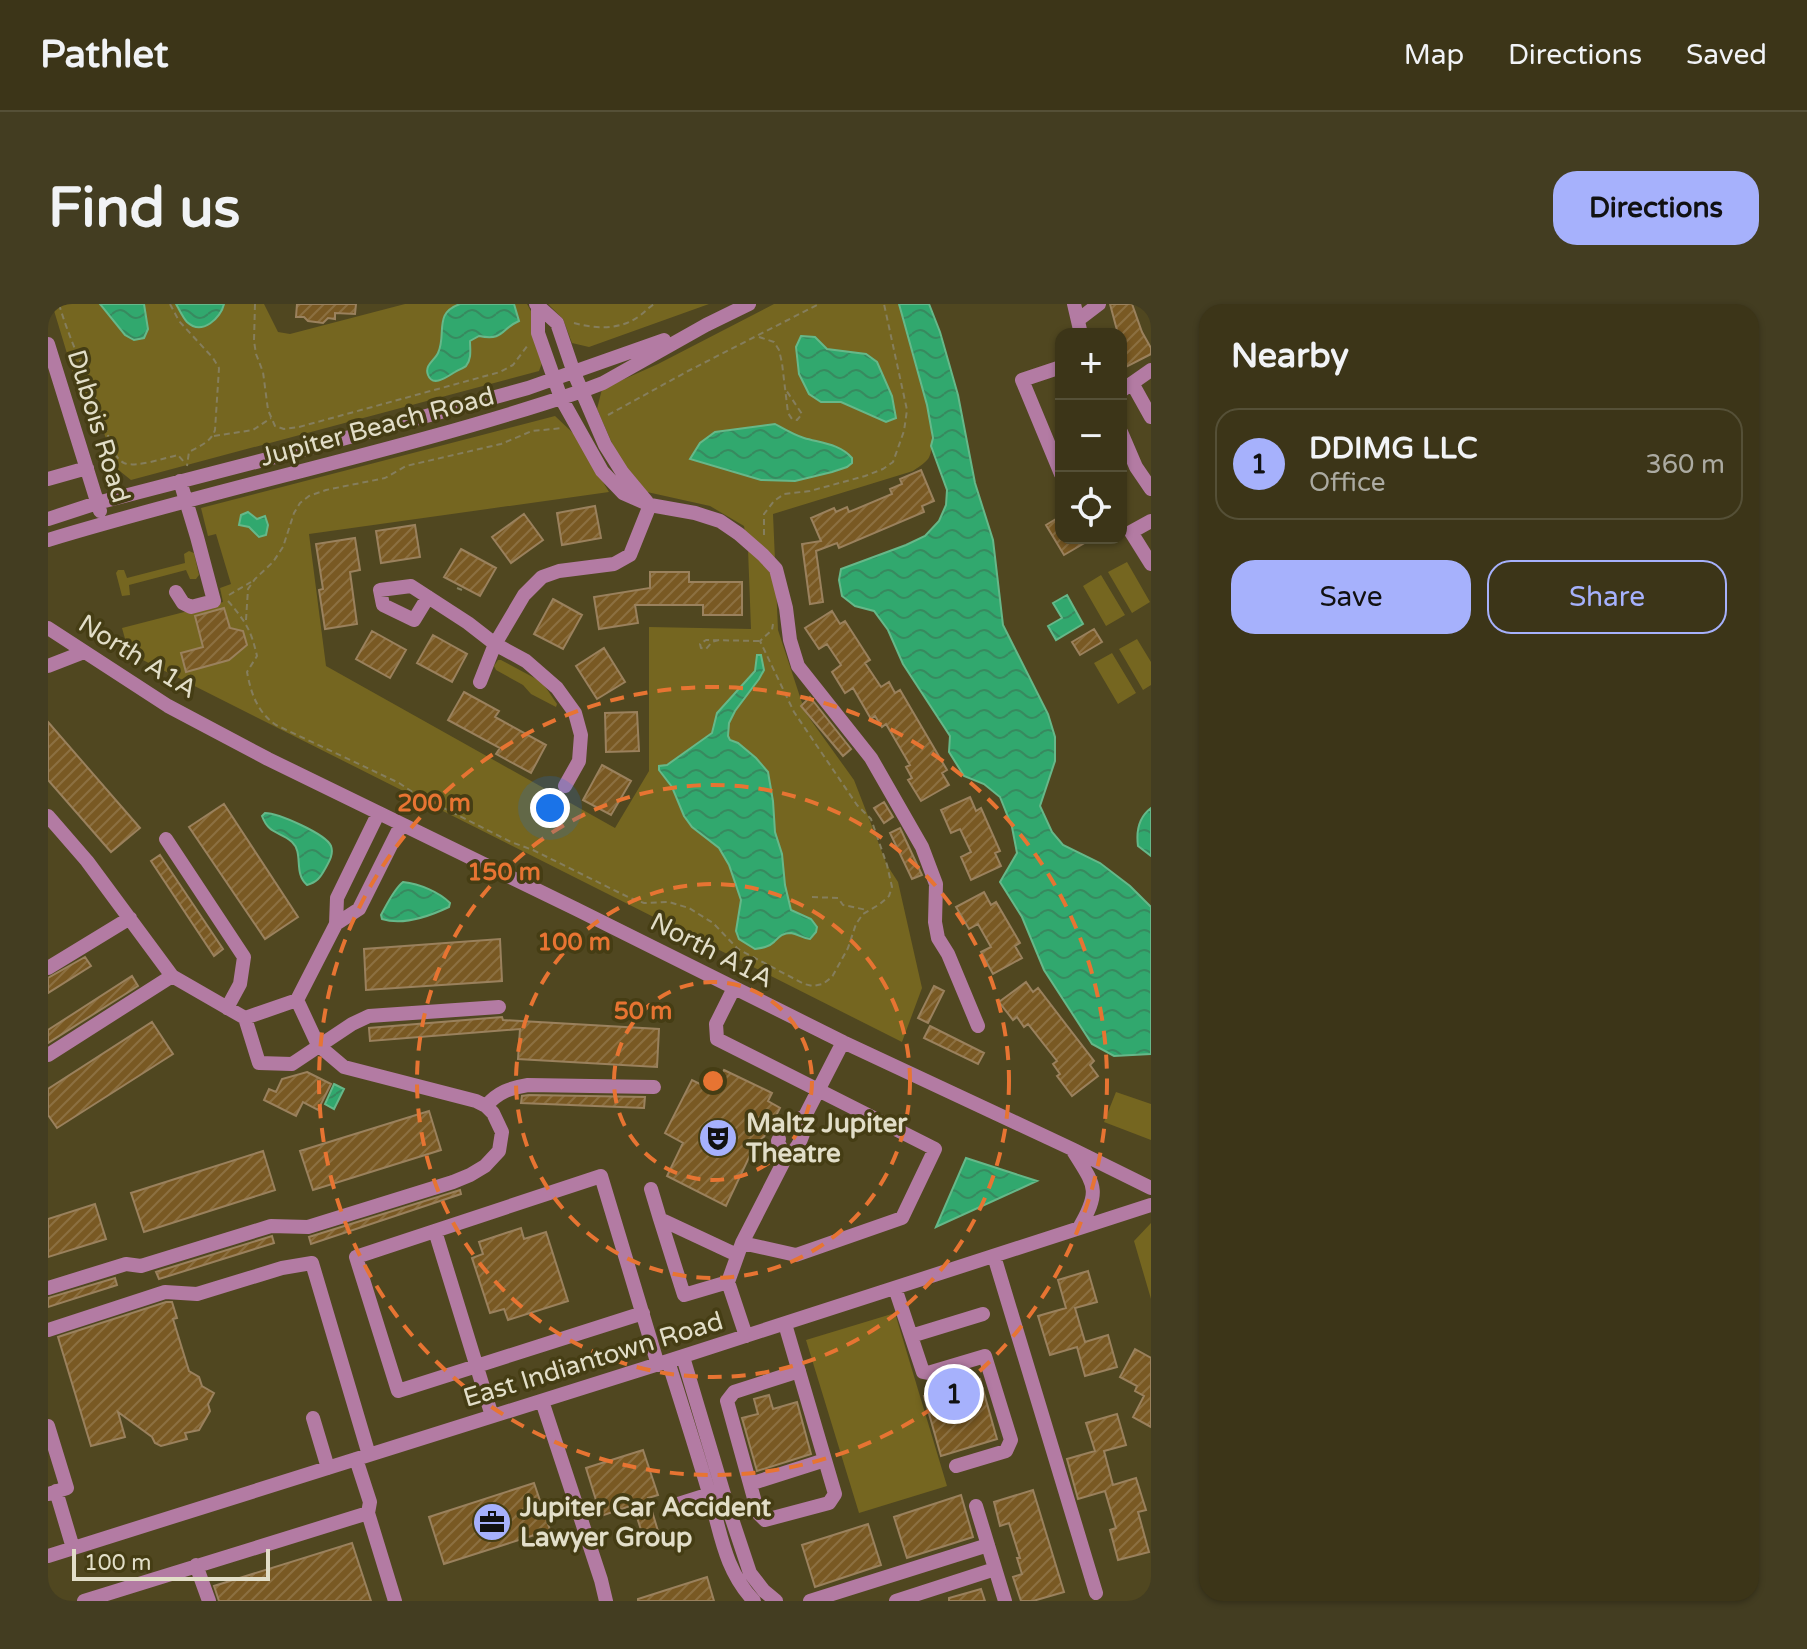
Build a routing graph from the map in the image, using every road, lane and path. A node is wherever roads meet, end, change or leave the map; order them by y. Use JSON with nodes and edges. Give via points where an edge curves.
{"nodes":[{"id":1,"x":59,"y":304,"type":"edge"},
{"id":2,"x":170,"y":304,"type":"edge"},
{"id":3,"x":255,"y":304,"type":"edge"},
{"id":4,"x":654,"y":304,"type":"edge"},
{"id":5,"x":749,"y":304,"type":"edge"},
{"id":6,"x":819,"y":304,"type":"edge"},
{"id":7,"x":884,"y":304,"type":"edge"},
{"id":8,"x":1074,"y":304,"type":"edge"},
{"id":9,"x":1099,"y":304,"type":"edge"},
{"id":10,"x":537,"y":305,"type":"edge"},
{"id":11,"x":557,"y":323,"type":"junction"},
{"id":12,"x":706,"y":325,"type":"junction"},
{"id":13,"x":1080,"y":327,"type":"edge"},
{"id":14,"x":538,"y":333,"type":"junction"},
{"id":15,"x":757,"y":337,"type":"junction"},
{"id":16,"x":48,"y":344,"type":"edge"},
{"id":17,"x":1055,"y":369,"type":"edge"},
{"id":18,"x":1151,"y":370,"type":"edge"},
{"id":19,"x":574,"y":373,"type":"junction"},
{"id":20,"x":555,"y":379,"type":"junction"},
{"id":21,"x":1127,"y":386,"type":"edge"},
{"id":22,"x":1127,"y":388,"type":"edge"},
{"id":23,"x":786,"y":390,"type":"junction"},
{"id":24,"x":582,"y":391,"type":"junction"},
{"id":25,"x":561,"y":398,"type":"junction"},
{"id":26,"x":1151,"y":417,"type":"edge"},
{"id":27,"x":271,"y":418,"type":"junction"},
{"id":28,"x":594,"y":419,"type":"junction"},
{"id":29,"x":575,"y":424,"type":"junction"},
{"id":30,"x":213,"y":436,"type":"junction"},
{"id":31,"x":1127,"y":446,"type":"edge"},
{"id":32,"x":1135,"y":464,"type":"junction"},
{"id":33,"x":87,"y":468,"type":"junction"},
{"id":34,"x":1127,"y":469,"type":"edge"},
{"id":35,"x":1060,"y":472,"type":"edge"},
{"id":36,"x":48,"y":479,"type":"edge"},
{"id":37,"x":180,"y":481,"type":"junction"},
{"id":38,"x":1151,"y":489,"type":"edge"},
{"id":39,"x":186,"y":502,"type":"junction"},
{"id":40,"x":97,"y":503,"type":"junction"},
{"id":41,"x":650,"y":505,"type":"junction"},
{"id":42,"x":48,"y":519,"type":"edge"},
{"id":43,"x":1151,"y":521,"type":"edge"},
{"id":44,"x":104,"y":523,"type":"junction"},
{"id":45,"x":48,"y":540,"type":"edge"},
{"id":46,"x":763,"y":555,"type":"junction"},
{"id":47,"x":1151,"y":564,"type":"edge"},
{"id":48,"x":255,"y":579,"type":"junction"},
{"id":49,"x":457,"y":588,"type":"dead end"},
{"id":50,"x":462,"y":590,"type":"dead end"},
{"id":51,"x":176,"y":592,"type":"dead end"},
{"id":52,"x":224,"y":597,"type":"dead end"},
{"id":53,"x":428,"y":597,"type":"dead end"},
{"id":54,"x":774,"y":617,"type":"dead end"},
{"id":55,"x":48,"y":628,"type":"edge"},
{"id":56,"x":719,"y":640,"type":"dead end"},
{"id":57,"x":760,"y":641,"type":"junction"},
{"id":58,"x":495,"y":644,"type":"junction"},
{"id":59,"x":84,"y":652,"type":"junction"},
{"id":60,"x":48,"y":666,"type":"edge"},
{"id":61,"x":480,"y":682,"type":"dead end"},
{"id":62,"x":565,"y":786,"type":"dead end"},
{"id":63,"x":378,"y":814,"type":"junction"},
{"id":64,"x":48,"y":816,"type":"edge"},
{"id":65,"x":401,"y":825,"type":"junction"},
{"id":66,"x":166,"y":839,"type":"dead end"},
{"id":67,"x":812,"y":897,"type":"dead end"},
{"id":68,"x":869,"y":911,"type":"junction"},
{"id":69,"x":130,"y":918,"type":"junction"},
{"id":70,"x":336,"y":924,"type":"junction"},
{"id":71,"x":48,"y":968,"type":"edge"},
{"id":72,"x":172,"y":976,"type":"junction"},
{"id":73,"x":734,"y":988,"type":"junction"},
{"id":74,"x":297,"y":1000,"type":"junction"},
{"id":75,"x":499,"y":1007,"type":"dead end"},
{"id":76,"x":227,"y":1008,"type":"junction"},
{"id":77,"x":245,"y":1018,"type":"junction"},
{"id":78,"x":978,"y":1026,"type":"dead end"},
{"id":79,"x":843,"y":1042,"type":"junction"},
{"id":80,"x":318,"y":1045,"type":"junction"},
{"id":81,"x":48,"y":1055,"type":"edge"},
{"id":82,"x":654,"y":1087,"type":"dead end"},
{"id":83,"x":818,"y":1091,"type":"junction"},
{"id":84,"x":486,"y":1106,"type":"junction"},
{"id":85,"x":805,"y":1116,"type":"junction"},
{"id":86,"x":1072,"y":1149,"type":"junction"},
{"id":87,"x":785,"y":1159,"type":"junction"},
{"id":88,"x":1151,"y":1188,"type":"edge"},
{"id":89,"x":651,"y":1189,"type":"dead end"},
{"id":90,"x":1151,"y":1205,"type":"edge"},
{"id":91,"x":660,"y":1219,"type":"junction"},
{"id":92,"x":1079,"y":1228,"type":"junction"},
{"id":93,"x":435,"y":1231,"type":"junction"},
{"id":94,"x":739,"y":1249,"type":"junction"},
{"id":95,"x":994,"y":1256,"type":"junction"},
{"id":96,"x":728,"y":1282,"type":"junction"},
{"id":97,"x":48,"y":1288,"type":"edge"},
{"id":98,"x":895,"y":1288,"type":"junction"},
{"id":99,"x":643,"y":1313,"type":"junction"},
{"id":100,"x":983,"y":1314,"type":"dead end"},
{"id":101,"x":785,"y":1324,"type":"junction"},
{"id":102,"x":48,"y":1330,"type":"edge"},
{"id":103,"x":746,"y":1336,"type":"junction"},
{"id":104,"x":911,"y":1336,"type":"junction"},
{"id":105,"x":670,"y":1361,"type":"junction"},
{"id":106,"x":477,"y":1366,"type":"junction"},
{"id":107,"x":799,"y":1371,"type":"junction"},
{"id":108,"x":542,"y":1401,"type":"junction"},
{"id":109,"x":492,"y":1416,"type":"junction"},
{"id":110,"x":313,"y":1418,"type":"dead end"},
{"id":111,"x":48,"y":1426,"type":"edge"},
{"id":112,"x":363,"y":1457,"type":"junction"},
{"id":113,"x":825,"y":1460,"type":"junction"},
{"id":114,"x":956,"y":1466,"type":"dead end"},
{"id":115,"x":328,"y":1468,"type":"junction"},
{"id":116,"x":750,"y":1484,"type":"junction"},
{"id":117,"x":52,"y":1492,"type":"edge"},
{"id":118,"x":710,"y":1494,"type":"junction"},
{"id":119,"x":672,"y":1506,"type":"dead end"},
{"id":120,"x":976,"y":1506,"type":"dead end"},
{"id":121,"x":368,"y":1513,"type":"junction"},
{"id":122,"x":988,"y":1545,"type":"junction"},
{"id":123,"x":73,"y":1548,"type":"junction"},
{"id":124,"x":48,"y":1556,"type":"edge"},
{"id":125,"x":196,"y":1565,"type":"junction"},
{"id":126,"x":995,"y":1569,"type":"junction"},
{"id":127,"x":1096,"y":1593,"type":"dead end"},
{"id":128,"x":819,"y":1600,"type":"edge"},
{"id":129,"x":84,"y":1601,"type":"edge"},
{"id":130,"x":209,"y":1601,"type":"edge"},
{"id":131,"x":395,"y":1601,"type":"edge"},
{"id":132,"x":606,"y":1601,"type":"edge"},
{"id":133,"x":754,"y":1601,"type":"edge"},
{"id":134,"x":776,"y":1601,"type":"edge"},
{"id":135,"x":896,"y":1601,"type":"edge"},
{"id":136,"x":1005,"y":1601,"type":"edge"}],
"edges":[{"from":1,"to":30,"type":"path","via":[[121,462],[132,465],[178,455],[186,464],[189,452]]},
{"from":2,"to":30,"type":"path","via":[[219,368]]},
{"from":3,"to":27,"type":"path","via":[[254,341]]},
{"from":4,"to":11,"type":"path","via":[[621,325]]},
{"from":5,"to":12,"type":"street","name":"Jupiter Beach Road"},
{"from":6,"to":15,"type":"path"},
{"from":7,"to":46,"type":"path","via":[[907,410],[893,462],[865,476],[784,494],[774,501],[764,514]]},
{"from":8,"to":13,"type":"street"},
{"from":9,"to":13,"type":"street"},
{"from":10,"to":11,"type":"street"},
{"from":10,"to":14,"type":"street"},
{"from":11,"to":19,"type":"street"},
{"from":12,"to":19,"type":"street","name":"Jupiter Beach Road"},
{"from":12,"to":24,"type":"street","name":"Jupiter Beach Road"},
{"from":14,"to":20,"type":"street"},
{"from":14,"to":27,"type":"path","via":[[513,365],[500,372],[299,427],[284,429]]},
{"from":15,"to":23,"type":"path","via":[[774,342],[779,350]]},
{"from":15,"to":28,"type":"path"},
{"from":16,"to":33,"type":"street","name":"Dubois Road"},
{"from":17,"to":35,"type":"street","via":[[1022,380]]},
{"from":18,"to":21,"type":"street"},
{"from":19,"to":20,"type":"street","name":"Jupiter Beach Road"},
{"from":19,"to":24,"type":"street"},
{"from":20,"to":25,"type":"street"},
{"from":20,"to":37,"type":"street","name":"Jupiter Beach Road"},
{"from":22,"to":26,"type":"street"},
{"from":23,"to":23,"type":"path","via":[[802,414],[800,419],[788,413]]},
{"from":24,"to":25,"type":"street","name":"Jupiter Beach Road"},
{"from":24,"to":28,"type":"street"},
{"from":25,"to":29,"type":"street"},
{"from":25,"to":39,"type":"street","name":"Jupiter Beach Road"},
{"from":27,"to":30,"type":"path","via":[[253,430]]},
{"from":28,"to":41,"type":"street","via":[[622,472]]},
{"from":29,"to":41,"type":"street","via":[[602,471],[623,493]]},
{"from":29,"to":48,"type":"path","via":[[532,431],[309,496],[294,513],[283,547]]},
{"from":31,"to":32,"type":"street"},
{"from":32,"to":34,"type":"street"},
{"from":32,"to":38,"type":"street"},
{"from":33,"to":36,"type":"street"},
{"from":33,"to":40,"type":"street","name":"Dubois Road"},
{"from":37,"to":39,"type":"street"},
{"from":37,"to":40,"type":"street","name":"Jupiter Beach Road"},
{"from":39,"to":44,"type":"street","name":"Jupiter Beach Road"},
{"from":39,"to":51,"type":"street","via":[[214,601],[191,607]]},
{"from":40,"to":42,"type":"street","name":"Jupiter Beach Road"},
{"from":40,"to":44,"type":"street","name":"Dubois Road"},
{"from":41,"to":46,"type":"street","via":[[720,521]]},
{"from":41,"to":58,"type":"street","via":[[630,555],[614,564],[542,577],[524,595]]},
{"from":43,"to":47,"type":"street","via":[[1131,532]]},
{"from":44,"to":45,"type":"street","name":"Jupiter Beach Road"},
{"from":46,"to":78,"type":"street","via":[[776,569],[798,666],[871,758],[922,847],[936,884],[938,938]]},
{"from":48,"to":52,"type":"path"},
{"from":48,"to":68,"type":"path","via":[[248,589],[246,621],[257,656],[247,672],[254,699],[276,725],[630,898],[689,908],[738,949],[804,984],[823,984],[832,977],[856,924]]},
{"from":49,"to":50,"type":"path"},
{"from":53,"to":58,"type":"street"},
{"from":54,"to":57,"type":"path","via":[[772,630]]},
{"from":55,"to":59,"type":"street","name":"North A1A"},
{"from":56,"to":57,"type":"path"},
{"from":57,"to":68,"type":"path","via":[[794,712],[871,819],[892,887],[889,896]]},
{"from":58,"to":61,"type":"street"},
{"from":58,"to":62,"type":"street","via":[[526,661],[557,688],[575,713],[581,735],[579,761]]},
{"from":59,"to":60,"type":"street"},
{"from":59,"to":63,"type":"street","name":"North A1A","via":[[168,706]]},
{"from":63,"to":65,"type":"street","name":"North A1A"},
{"from":63,"to":70,"type":"street","via":[[337,898]]},
{"from":64,"to":69,"type":"street"},
{"from":65,"to":70,"type":"street","via":[[359,909]]},
{"from":65,"to":73,"type":"street","name":"North A1A"},
{"from":66,"to":76,"type":"street","via":[[244,957],[240,984]]},
{"from":67,"to":68,"type":"path","via":[[838,898],[843,905]]},
{"from":69,"to":71,"type":"street"},
{"from":69,"to":72,"type":"street"},
{"from":70,"to":74,"type":"street"},
{"from":72,"to":76,"type":"street"},
{"from":72,"to":81,"type":"street"},
{"from":73,"to":79,"type":"street","name":"North A1A"},
{"from":73,"to":83,"type":"street","via":[[716,1024],[717,1039]]},
{"from":74,"to":77,"type":"street"},
{"from":74,"to":80,"type":"street"},
{"from":75,"to":80,"type":"street","via":[[369,1016]]},
{"from":76,"to":77,"type":"street"},
{"from":77,"to":80,"type":"street","via":[[259,1063],[292,1064]]},
{"from":79,"to":83,"type":"street"},
{"from":79,"to":86,"type":"street","name":"North A1A"},
{"from":80,"to":84,"type":"street","via":[[344,1067]]},
{"from":82,"to":84,"type":"street","via":[[528,1085],[510,1088]]},
{"from":83,"to":85,"type":"street"},
{"from":83,"to":94,"type":"street","via":[[935,1149],[902,1218],[796,1255]]},
{"from":84,"to":97,"type":"street","via":[[502,1132],[499,1151],[470,1175],[308,1227],[271,1226]]},
{"from":85,"to":87,"type":"street","via":[[806,1129]]},
{"from":85,"to":87,"type":"street","via":[[788,1124],[778,1141]]},
{"from":86,"to":88,"type":"street","name":"North A1A"},
{"from":86,"to":92,"type":"street","via":[[1094,1197]]},
{"from":87,"to":94,"type":"street"},
{"from":89,"to":91,"type":"street"},
{"from":90,"to":92,"type":"street","name":"East Indiantown Road"},
{"from":91,"to":94,"type":"street"},
{"from":91,"to":96,"type":"street","via":[[684,1295]]},
{"from":92,"to":95,"type":"street","name":"East Indiantown Road"},
{"from":93,"to":99,"type":"street","via":[[601,1176]]},
{"from":93,"to":106,"type":"street"},
{"from":93,"to":106,"type":"street","via":[[356,1257],[398,1391]]},
{"from":94,"to":96,"type":"street"},
{"from":95,"to":98,"type":"street","name":"East Indiantown Road"},
{"from":95,"to":127,"type":"street"},
{"from":96,"to":103,"type":"street"},
{"from":98,"to":101,"type":"street","name":"East Indiantown Road"},
{"from":98,"to":104,"type":"street"},
{"from":99,"to":105,"type":"street"},
{"from":99,"to":106,"type":"street"},
{"from":100,"to":104,"type":"street"},
{"from":101,"to":103,"type":"street","name":"East Indiantown Road"},
{"from":101,"to":107,"type":"street"},
{"from":102,"to":112,"type":"street","via":[[165,1292],[197,1294],[312,1263]]},
{"from":103,"to":105,"type":"street","name":"East Indiantown Road"},
{"from":104,"to":114,"type":"street","via":[[923,1372],[985,1356],[1011,1440],[1006,1451]]},
{"from":105,"to":108,"type":"street","name":"East Indiantown Road"},
{"from":105,"to":118,"type":"street"},
{"from":105,"to":134,"type":"street","via":[[750,1573]]},
{"from":106,"to":109,"type":"street"},
{"from":107,"to":113,"type":"street"},
{"from":107,"to":116,"type":"street","via":[[734,1392],[727,1401]]},
{"from":108,"to":109,"type":"street","name":"East Indiantown Road"},
{"from":108,"to":132,"type":"street"},
{"from":109,"to":112,"type":"street","name":"East Indiantown Road"},
{"from":110,"to":115,"type":"street"},
{"from":111,"to":117,"type":"street","via":[[67,1488]]},
{"from":112,"to":115,"type":"street","name":"East Indiantown Road"},
{"from":112,"to":121,"type":"street"},
{"from":113,"to":116,"type":"street"},
{"from":113,"to":116,"type":"street","via":[[835,1494],[829,1503],[765,1520]]},
{"from":115,"to":123,"type":"street","name":"East Indiantown Road"},
{"from":117,"to":123,"type":"street"},
{"from":118,"to":119,"type":"street"},
{"from":118,"to":133,"type":"street","via":[[727,1562]]},
{"from":120,"to":122,"type":"street"},
{"from":121,"to":125,"type":"street"},
{"from":121,"to":131,"type":"street"},
{"from":122,"to":126,"type":"street"},
{"from":122,"to":128,"type":"street"},
{"from":123,"to":124,"type":"street","name":"East Indiantown Road"},
{"from":125,"to":129,"type":"street"},
{"from":125,"to":130,"type":"street"},
{"from":126,"to":135,"type":"street"},
{"from":126,"to":136,"type":"street"}]}
